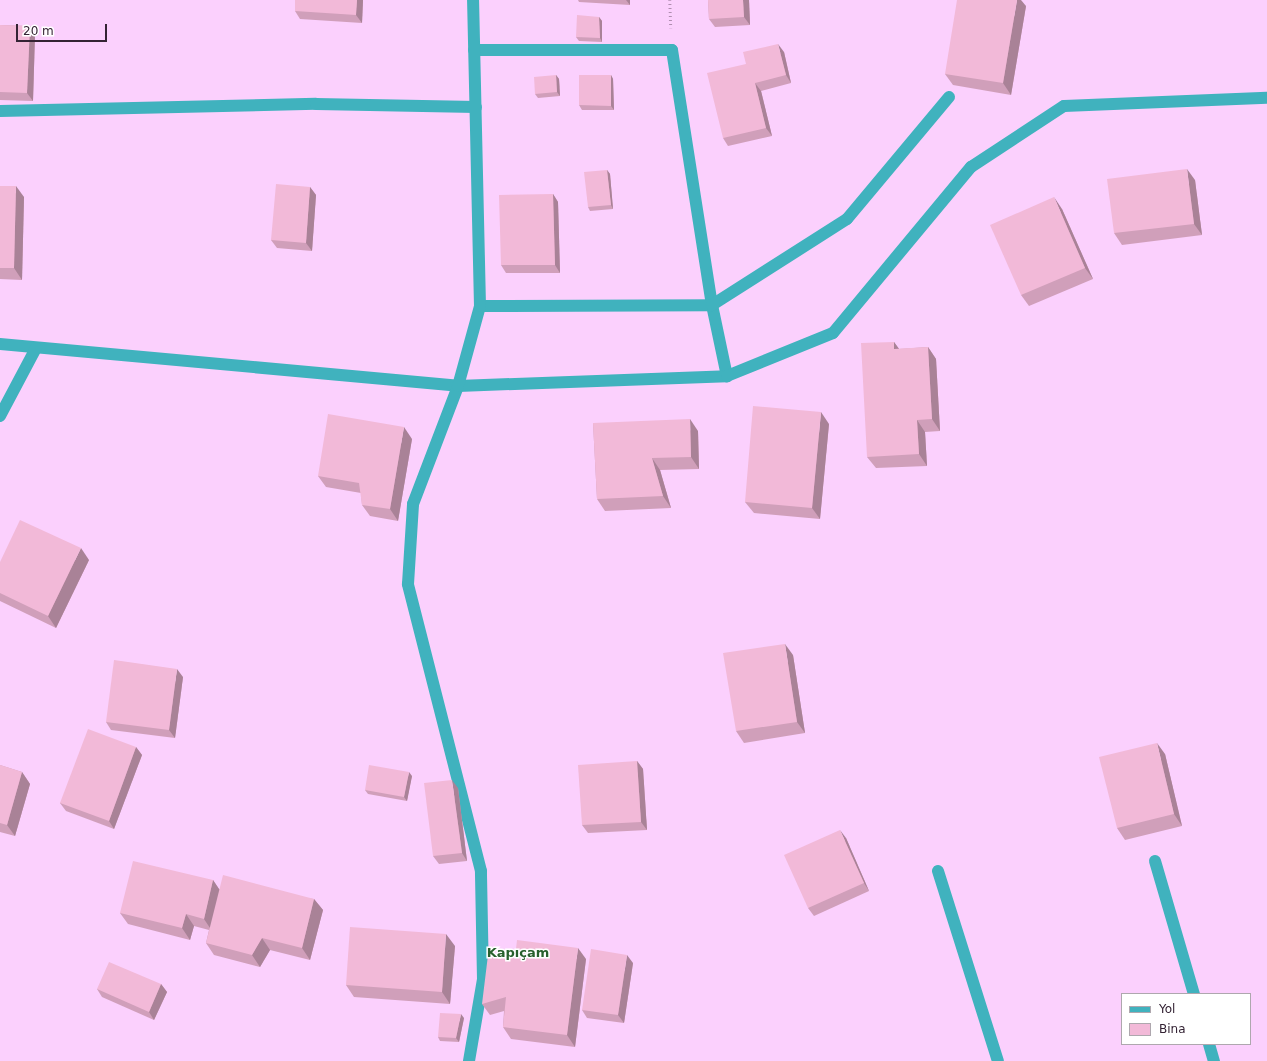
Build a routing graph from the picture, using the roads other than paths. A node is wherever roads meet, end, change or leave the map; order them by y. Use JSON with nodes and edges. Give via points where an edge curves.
{"nodes":[{"id":1,"x":473,"y":0,"type":"edge"},
{"id":2,"x":474,"y":50,"type":"junction"},
{"id":3,"x":949,"y":97,"type":"edge"},
{"id":4,"x":1267,"y":98,"type":"edge"},
{"id":5,"x":476,"y":107,"type":"junction"},
{"id":6,"x":0,"y":111,"type":"edge"},
{"id":7,"x":480,"y":306,"type":"junction"},
{"id":8,"x":712,"y":306,"type":"junction"},
{"id":9,"x":0,"y":344,"type":"edge"},
{"id":10,"x":36,"y":348,"type":"junction"},
{"id":11,"x":727,"y":376,"type":"junction"},
{"id":12,"x":458,"y":386,"type":"junction"},
{"id":13,"x":0,"y":416,"type":"edge"},
{"id":14,"x":1155,"y":861,"type":"dead end"},
{"id":15,"x":938,"y":871,"type":"dead end"},
{"id":16,"x":1194,"y":993,"type":"edge"},
{"id":17,"x":1209,"y":1045,"type":"edge"},
{"id":18,"x":469,"y":1061,"type":"edge"},
{"id":19,"x":998,"y":1061,"type":"edge"},
{"id":20,"x":1214,"y":1061,"type":"edge"}],
"edges":[{"from":1,"to":2,"type":"street"},
{"from":2,"to":5,"type":"street"},
{"from":2,"to":8,"type":"street","via":[[672,50]]},
{"from":3,"to":8,"type":"street","via":[[846,219]]},
{"from":4,"to":11,"type":"street","via":[[1064,106],[971,168],[833,333]]},
{"from":5,"to":6,"type":"street","via":[[316,104]]},
{"from":5,"to":7,"type":"street"},
{"from":7,"to":8,"type":"street"},
{"from":7,"to":12,"type":"street"},
{"from":8,"to":11,"type":"street"},
{"from":9,"to":10,"type":"street"},
{"from":10,"to":12,"type":"street"},
{"from":10,"to":13,"type":"street"},
{"from":11,"to":12,"type":"street"},
{"from":12,"to":18,"type":"street","via":[[413,504],[408,584],[481,871],[483,979]]},
{"from":14,"to":16,"type":"street"},
{"from":15,"to":19,"type":"street"},
{"from":17,"to":20,"type":"street"}]}
